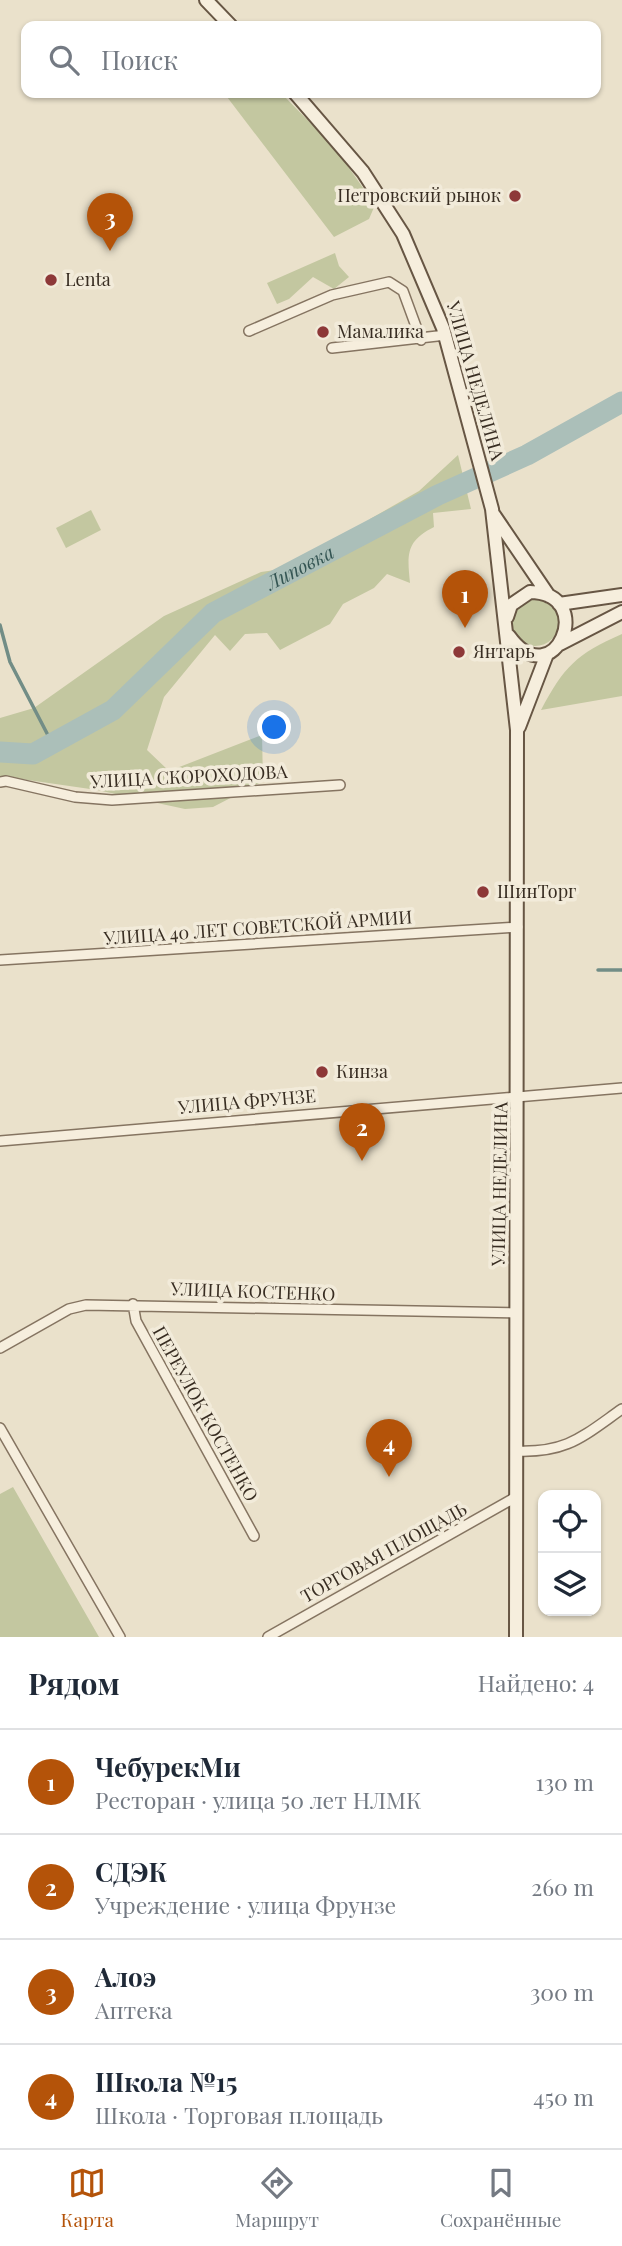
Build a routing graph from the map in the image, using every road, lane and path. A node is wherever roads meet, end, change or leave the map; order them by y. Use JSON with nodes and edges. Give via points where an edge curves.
{"nodes":[{"id":1,"x":206,"y":0,"type":"edge"},
{"id":2,"x":226,"y":21,"type":"edge"},
{"id":3,"x":299,"y":98,"type":"edge"},
{"id":4,"x":249,"y":331,"type":"dead end"},
{"id":5,"x":446,"y":335,"type":"junction"},
{"id":6,"x":421,"y":340,"type":"junction"},
{"id":7,"x":332,"y":348,"type":"dead end"},
{"id":8,"x":492,"y":510,"type":"junction"},
{"id":9,"x":622,"y":595,"type":"edge"},
{"id":10,"x":554,"y":600,"type":"junction"},
{"id":11,"x":622,"y":612,"type":"edge"},
{"id":12,"x":507,"y":617,"type":"junction"},
{"id":13,"x":508,"y":634,"type":"junction"},
{"id":14,"x":560,"y":644,"type":"junction"},
{"id":15,"x":547,"y":654,"type":"junction"},
{"id":16,"x":517,"y":730,"type":"junction"},
{"id":17,"x":0,"y":782,"type":"edge"},
{"id":18,"x":340,"y":785,"type":"dead end"},
{"id":19,"x":518,"y":928,"type":"junction"},
{"id":20,"x":0,"y":960,"type":"edge"},
{"id":21,"x":622,"y":1088,"type":"edge"},
{"id":22,"x":519,"y":1097,"type":"junction"},
{"id":23,"x":0,"y":1140,"type":"edge"},
{"id":24,"x":133,"y":1304,"type":"junction"},
{"id":25,"x":517,"y":1313,"type":"junction"},
{"id":26,"x":0,"y":1348,"type":"edge"},
{"id":27,"x":622,"y":1409,"type":"edge"},
{"id":28,"x":0,"y":1428,"type":"edge"},
{"id":29,"x":516,"y":1451,"type":"junction"},
{"id":30,"x":516,"y":1497,"type":"junction"},
{"id":31,"x":254,"y":1536,"type":"dead end"},
{"id":32,"x":120,"y":1637,"type":"edge"},
{"id":33,"x":268,"y":1637,"type":"edge"},
{"id":34,"x":516,"y":1637,"type":"edge"}],
"edges":[{"from":1,"to":2,"type":"main road"},
{"from":3,"to":5,"type":"main road","name":"УЛИЦА НЕДЕЛИНА","via":[[363,172],[393,216]]},
{"from":4,"to":6,"type":"street","via":[[332,295],[389,282],[403,291]]},
{"from":5,"to":6,"type":"street"},
{"from":5,"to":8,"type":"main road","name":"УЛИЦА НЕДЕЛИНА"},
{"from":6,"to":7,"type":"street"},
{"from":8,"to":10,"type":"main road"},
{"from":8,"to":12,"type":"main road"},
{"from":9,"to":10,"type":"main road"},
{"from":10,"to":12,"type":"main road","via":[[530,592],[511,605]]},
{"from":10,"to":14,"type":"main road","via":[[566,617]]},
{"from":11,"to":14,"type":"main road"},
{"from":12,"to":13,"type":"main road"},
{"from":13,"to":15,"type":"main road","via":[[521,651]]},
{"from":13,"to":16,"type":"main road","name":"УЛИЦА НЕДЕЛИНА"},
{"from":14,"to":15,"type":"main road"},
{"from":15,"to":16,"type":"main road"},
{"from":16,"to":19,"type":"main road","name":"УЛИЦА НЕДЕЛИНА"},
{"from":17,"to":18,"type":"street","name":"УЛИЦА СКОРОХОДОВА","via":[[112,800]]},
{"from":19,"to":20,"type":"street","name":"УЛИЦА 40 ЛЕТ СОВЕТСКОЙ АРМИИ"},
{"from":19,"to":22,"type":"main road","name":"УЛИЦА НЕДЕЛИНА"},
{"from":21,"to":22,"type":"street","name":"УЛИЦА ФРУНЗЕ"},
{"from":22,"to":23,"type":"street","name":"УЛИЦА ФРУНЗЕ"},
{"from":22,"to":25,"type":"main road","name":"УЛИЦА НЕДЕЛИНА"},
{"from":24,"to":25,"type":"street","name":"УЛИЦА КОСТЕНКО"},
{"from":24,"to":26,"type":"street","name":"УЛИЦА КОСТЕНКО","via":[[69,1309]]},
{"from":24,"to":31,"type":"street","name":"ПЕРЕУЛОК КОСТЕНКО","via":[[136,1321]]},
{"from":25,"to":29,"type":"main road","name":"УЛИЦА НЕДЕЛИНА"},
{"from":27,"to":29,"type":"street","via":[[573,1443],[545,1452]]},
{"from":28,"to":32,"type":"street"},
{"from":29,"to":30,"type":"main road","name":"УЛИЦА НЕДЕЛИНА"},
{"from":30,"to":33,"type":"street","name":"ТОРГОВАЯ ПЛОЩАДЬ"},
{"from":30,"to":34,"type":"main road","name":"УЛИЦА НЕДЕЛИНА"}]}
